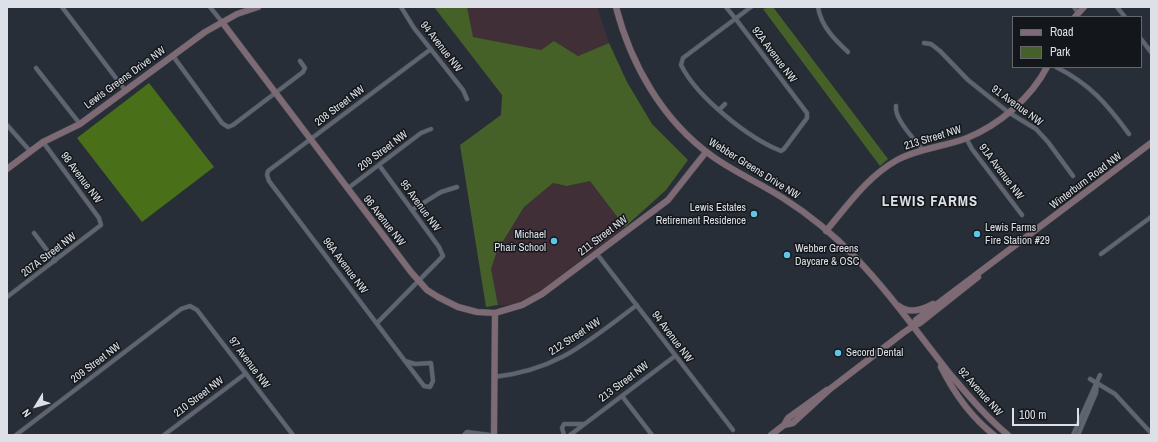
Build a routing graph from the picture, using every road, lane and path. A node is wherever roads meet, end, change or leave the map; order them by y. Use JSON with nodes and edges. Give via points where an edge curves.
{"nodes":[{"id":1,"x":62,"y":7,"type":"edge"},
{"id":2,"x":210,"y":7,"type":"edge"},
{"id":3,"x":258,"y":7,"type":"edge"},
{"id":4,"x":401,"y":7,"type":"edge"},
{"id":5,"x":616,"y":7,"type":"edge"},
{"id":6,"x":726,"y":7,"type":"edge"},
{"id":7,"x":751,"y":7,"type":"edge"},
{"id":8,"x":818,"y":7,"type":"edge"},
{"id":9,"x":1074,"y":7,"type":"edge"},
{"id":10,"x":1084,"y":7,"type":"edge"},
{"id":11,"x":1118,"y":7,"type":"edge"},
{"id":12,"x":1077,"y":15,"type":"edge"},
{"id":13,"x":1124,"y":16,"type":"edge"},
{"id":14,"x":735,"y":18,"type":"junction"},
{"id":15,"x":222,"y":22,"type":"junction"},
{"id":16,"x":1142,"y":39,"type":"edge"},
{"id":17,"x":924,"y":43,"type":"dead end"},
{"id":18,"x":431,"y":49,"type":"junction"},
{"id":19,"x":848,"y":52,"type":"dead end"},
{"id":20,"x":1151,"y":52,"type":"edge"},
{"id":21,"x":173,"y":56,"type":"junction"},
{"id":22,"x":300,"y":62,"type":"dead end"},
{"id":23,"x":36,"y":68,"type":"dead end"},
{"id":24,"x":1047,"y":68,"type":"edge"},
{"id":25,"x":1058,"y":68,"type":"edge"},
{"id":26,"x":125,"y":90,"type":"junction"},
{"id":27,"x":275,"y":94,"type":"junction"},
{"id":28,"x":467,"y":99,"type":"dead end"},
{"id":29,"x":726,"y":104,"type":"dead end"},
{"id":30,"x":896,"y":106,"type":"dead end"},
{"id":31,"x":719,"y":110,"type":"junction"},
{"id":32,"x":1008,"y":112,"type":"junction"},
{"id":33,"x":80,"y":124,"type":"junction"},
{"id":34,"x":7,"y":125,"type":"edge"},
{"id":35,"x":431,"y":129,"type":"dead end"},
{"id":36,"x":1129,"y":134,"type":"dead end"},
{"id":37,"x":966,"y":138,"type":"junction"},
{"id":38,"x":310,"y":140,"type":"junction"},
{"id":39,"x":43,"y":142,"type":"junction"},
{"id":40,"x":1151,"y":142,"type":"edge"},
{"id":41,"x":1151,"y":147,"type":"edge"},
{"id":42,"x":923,"y":150,"type":"junction"},
{"id":43,"x":30,"y":151,"type":"junction"},
{"id":44,"x":706,"y":152,"type":"junction"},
{"id":45,"x":1134,"y":157,"type":"junction"},
{"id":46,"x":379,"y":165,"type":"junction"},
{"id":47,"x":7,"y":169,"type":"edge"},
{"id":48,"x":1073,"y":176,"type":"dead end"},
{"id":49,"x":269,"y":181,"type":"joint"},
{"id":50,"x":457,"y":187,"type":"dead end"},
{"id":51,"x":347,"y":189,"type":"junction"},
{"id":52,"x":412,"y":210,"type":"junction"},
{"id":53,"x":1022,"y":215,"type":"dead end"},
{"id":54,"x":1151,"y":217,"type":"edge"},
{"id":55,"x":101,"y":225,"type":"joint"},
{"id":56,"x":826,"y":231,"type":"junction"},
{"id":57,"x":34,"y":232,"type":"dead end"},
{"id":58,"x":597,"y":254,"type":"junction"},
{"id":59,"x":1101,"y":254,"type":"dead end"},
{"id":60,"x":55,"y":261,"type":"junction"},
{"id":61,"x":993,"y":264,"type":"junction"},
{"id":62,"x":419,"y":281,"type":"junction"},
{"id":63,"x":950,"y":295,"type":"junction"},
{"id":64,"x":7,"y":297,"type":"edge"},
{"id":65,"x":894,"y":302,"type":"junction"},
{"id":66,"x":636,"y":305,"type":"junction"},
{"id":67,"x":187,"y":306,"type":"joint"},
{"id":68,"x":495,"y":313,"type":"junction"},
{"id":69,"x":377,"y":323,"type":"junction"},
{"id":70,"x":912,"y":326,"type":"junction"},
{"id":71,"x":675,"y":356,"type":"junction"},
{"id":72,"x":938,"y":360,"type":"junction"},
{"id":73,"x":405,"y":361,"type":"junction"},
{"id":74,"x":245,"y":374,"type":"junction"},
{"id":75,"x":1100,"y":375,"type":"dead end"},
{"id":76,"x":494,"y":377,"type":"junction"},
{"id":77,"x":1090,"y":379,"type":"dead end"},
{"id":78,"x":1097,"y":383,"type":"junction"},
{"id":79,"x":622,"y":396,"type":"junction"},
{"id":80,"x":584,"y":424,"type":"junction"},
{"id":81,"x":733,"y":430,"type":"dead end"},
{"id":82,"x":1151,"y":433,"type":"edge"},
{"id":83,"x":16,"y":435,"type":"edge"},
{"id":84,"x":164,"y":435,"type":"edge"},
{"id":85,"x":293,"y":435,"type":"edge"},
{"id":86,"x":464,"y":435,"type":"edge"},
{"id":87,"x":490,"y":435,"type":"edge"},
{"id":88,"x":494,"y":435,"type":"edge"},
{"id":89,"x":564,"y":435,"type":"edge"},
{"id":90,"x":570,"y":435,"type":"edge"},
{"id":91,"x":652,"y":435,"type":"edge"},
{"id":92,"x":771,"y":435,"type":"edge"},
{"id":93,"x":994,"y":435,"type":"edge"},
{"id":94,"x":1008,"y":435,"type":"edge"},
{"id":95,"x":1073,"y":435,"type":"edge"},
{"id":96,"x":1078,"y":435,"type":"edge"}],
"edges":[{"from":1,"to":26,"type":"street"},
{"from":2,"to":15,"type":"street","name":"96 Avenue NW"},
{"from":3,"to":15,"type":"street","name":"Lewis Greens Drive NW"},
{"from":4,"to":18,"type":"street","name":"94 Avenue NW"},
{"from":5,"to":44,"type":"street","name":"Webber Greens Drive NW","via":[[629,47],[645,80],[672,119]]},
{"from":6,"to":14,"type":"street","name":"92A Avenue NW"},
{"from":7,"to":14,"type":"street"},
{"from":8,"to":19,"type":"street","via":[[820,19],[836,41]]},
{"from":9,"to":12,"type":"street"},
{"from":10,"to":12,"type":"street"},
{"from":11,"to":13,"type":"street"},
{"from":14,"to":31,"type":"street","via":[[681,61],[683,68],[700,90]]},
{"from":14,"to":31,"type":"street","name":"92A Avenue NW","via":[[807,113],[807,118],[781,151],[744,131]]},
{"from":15,"to":21,"type":"street","name":"Lewis Greens Drive NW"},
{"from":15,"to":27,"type":"street","name":"96 Avenue NW"},
{"from":16,"to":20,"type":"street"},
{"from":17,"to":32,"type":"street","name":"91 Avenue NW","via":[[940,51],[968,80]]},
{"from":18,"to":28,"type":"street","name":"94 Avenue NW","via":[[463,90]]},
{"from":18,"to":38,"type":"street","name":"208 Street NW"},
{"from":21,"to":26,"type":"street","name":"Lewis Greens Drive NW"},
{"from":21,"to":27,"type":"street","via":[[222,123],[228,126]]},
{"from":22,"to":27,"type":"street","via":[[305,68],[304,71]]},
{"from":23,"to":33,"type":"street"},
{"from":24,"to":32,"type":"street","name":"213 Street NW","via":[[1032,90]]},
{"from":25,"to":36,"type":"street","via":[[1094,91]]},
{"from":26,"to":33,"type":"street","name":"Lewis Greens Drive NW"},
{"from":27,"to":38,"type":"street","name":"96 Avenue NW"},
{"from":29,"to":31,"type":"street"},
{"from":30,"to":42,"type":"street","via":[[900,120]]},
{"from":32,"to":37,"type":"street","name":"213 Street NW","via":[[986,128]]},
{"from":32,"to":48,"type":"street","name":"91 Avenue NW","via":[[1040,133]]},
{"from":33,"to":39,"type":"street","name":"Lewis Greens Drive NW"},
{"from":34,"to":43,"type":"street"},
{"from":35,"to":46,"type":"street","name":"209 Street NW","via":[[421,133]]},
{"from":37,"to":42,"type":"street","name":"213 Street NW"},
{"from":37,"to":53,"type":"street","name":"91A Avenue NW"},
{"from":38,"to":49,"type":"street","name":"208 Street NW","via":[[268,170]]},
{"from":38,"to":51,"type":"street","name":"96 Avenue NW"},
{"from":39,"to":43,"type":"street","name":"Lewis Greens Drive NW"},
{"from":39,"to":55,"type":"street","name":"98 Avenue NW","via":[[99,218]]},
{"from":40,"to":45,"type":"street","name":"Winterburn Road NW"},
{"from":41,"to":45,"type":"street","name":"Winterburn Road NW"},
{"from":42,"to":56,"type":"street","name":"213 Street NW","via":[[896,161],[874,177]]},
{"from":43,"to":47,"type":"street","name":"Lewis Greens Drive NW"},
{"from":44,"to":56,"type":"street","name":"Webber Greens Drive NW","via":[[783,198]]},
{"from":44,"to":58,"type":"street","name":"211 Street NW","via":[[668,200]]},
{"from":45,"to":61,"type":"street","name":"Winterburn Road NW"},
{"from":46,"to":51,"type":"street","name":"209 Street NW"},
{"from":46,"to":52,"type":"street","name":"95 Avenue NW"},
{"from":49,"to":69,"type":"street","name":"96A Avenue NW"},
{"from":50,"to":52,"type":"street","via":[[437,194]]},
{"from":51,"to":62,"type":"street","name":"96 Avenue NW"},
{"from":52,"to":62,"type":"street","name":"95 Avenue NW","via":[[439,247],[442,256]]},
{"from":54,"to":59,"type":"street"},
{"from":55,"to":60,"type":"street","name":"207A Street NW"},
{"from":56,"to":65,"type":"street","name":"Webber Greens Drive NW","via":[[854,255]]},
{"from":57,"to":60,"type":"street"},
{"from":58,"to":66,"type":"street","name":"94 Avenue NW"},
{"from":58,"to":68,"type":"street","name":"211 Street NW","via":[[535,299],[513,309]]},
{"from":60,"to":64,"type":"street","name":"207A Street NW"},
{"from":61,"to":63,"type":"street","name":"Winterburn Road NW"},
{"from":61,"to":70,"type":"street","name":"Winterburn Road NW","via":[[968,287],[920,323]]},
{"from":62,"to":68,"type":"street","name":"96 Avenue NW","via":[[427,290],[447,303],[468,310]]},
{"from":62,"to":69,"type":"street"},
{"from":63,"to":65,"type":"street","via":[[915,310],[906,310]]},
{"from":63,"to":70,"type":"street","name":"Winterburn Road NW","via":[[916,320]]},
{"from":65,"to":70,"type":"street","name":"Webber Greens Drive NW"},
{"from":66,"to":71,"type":"street","name":"94 Avenue NW"},
{"from":66,"to":76,"type":"street","name":"212 Street NW","via":[[577,349],[551,364],[529,372]]},
{"from":67,"to":74,"type":"street","name":"97 Avenue NW","via":[[197,310]]},
{"from":67,"to":83,"type":"street","name":"209 Street NW"},
{"from":68,"to":76,"type":"street"},
{"from":69,"to":73,"type":"street","name":"96A Avenue NW"},
{"from":70,"to":72,"type":"street","name":"92 Avenue NW"},
{"from":70,"to":92,"type":"street","name":"Winterburn Road NW","via":[[788,418],[784,425]]},
{"from":71,"to":79,"type":"street","name":"213 Street NW"},
{"from":71,"to":81,"type":"street","name":"94 Avenue NW"},
{"from":72,"to":93,"type":"street","name":"92 Avenue NW","via":[[960,399],[976,419]]},
{"from":72,"to":94,"type":"street","name":"92 Avenue NW","via":[[976,404]]},
{"from":73,"to":73,"type":"street","name":"96A Avenue NW","via":[[424,386],[430,387],[433,380],[431,363],[415,364]]},
{"from":74,"to":84,"type":"street","name":"210 Street NW"},
{"from":74,"to":85,"type":"street","name":"97 Avenue NW"},
{"from":75,"to":78,"type":"street"},
{"from":76,"to":88,"type":"street"},
{"from":77,"to":78,"type":"street"},
{"from":78,"to":82,"type":"street","via":[[1115,394]]},
{"from":78,"to":95,"type":"street","via":[[1091,391]]},
{"from":78,"to":96,"type":"street","via":[[1096,393]]},
{"from":79,"to":80,"type":"street","name":"213 Street NW"},
{"from":79,"to":91,"type":"street"},
{"from":80,"to":89,"type":"street","via":[[564,424]]},
{"from":80,"to":90,"type":"street","name":"213 Street NW"},
{"from":86,"to":87,"type":"street","via":[[467,432]]}]}
